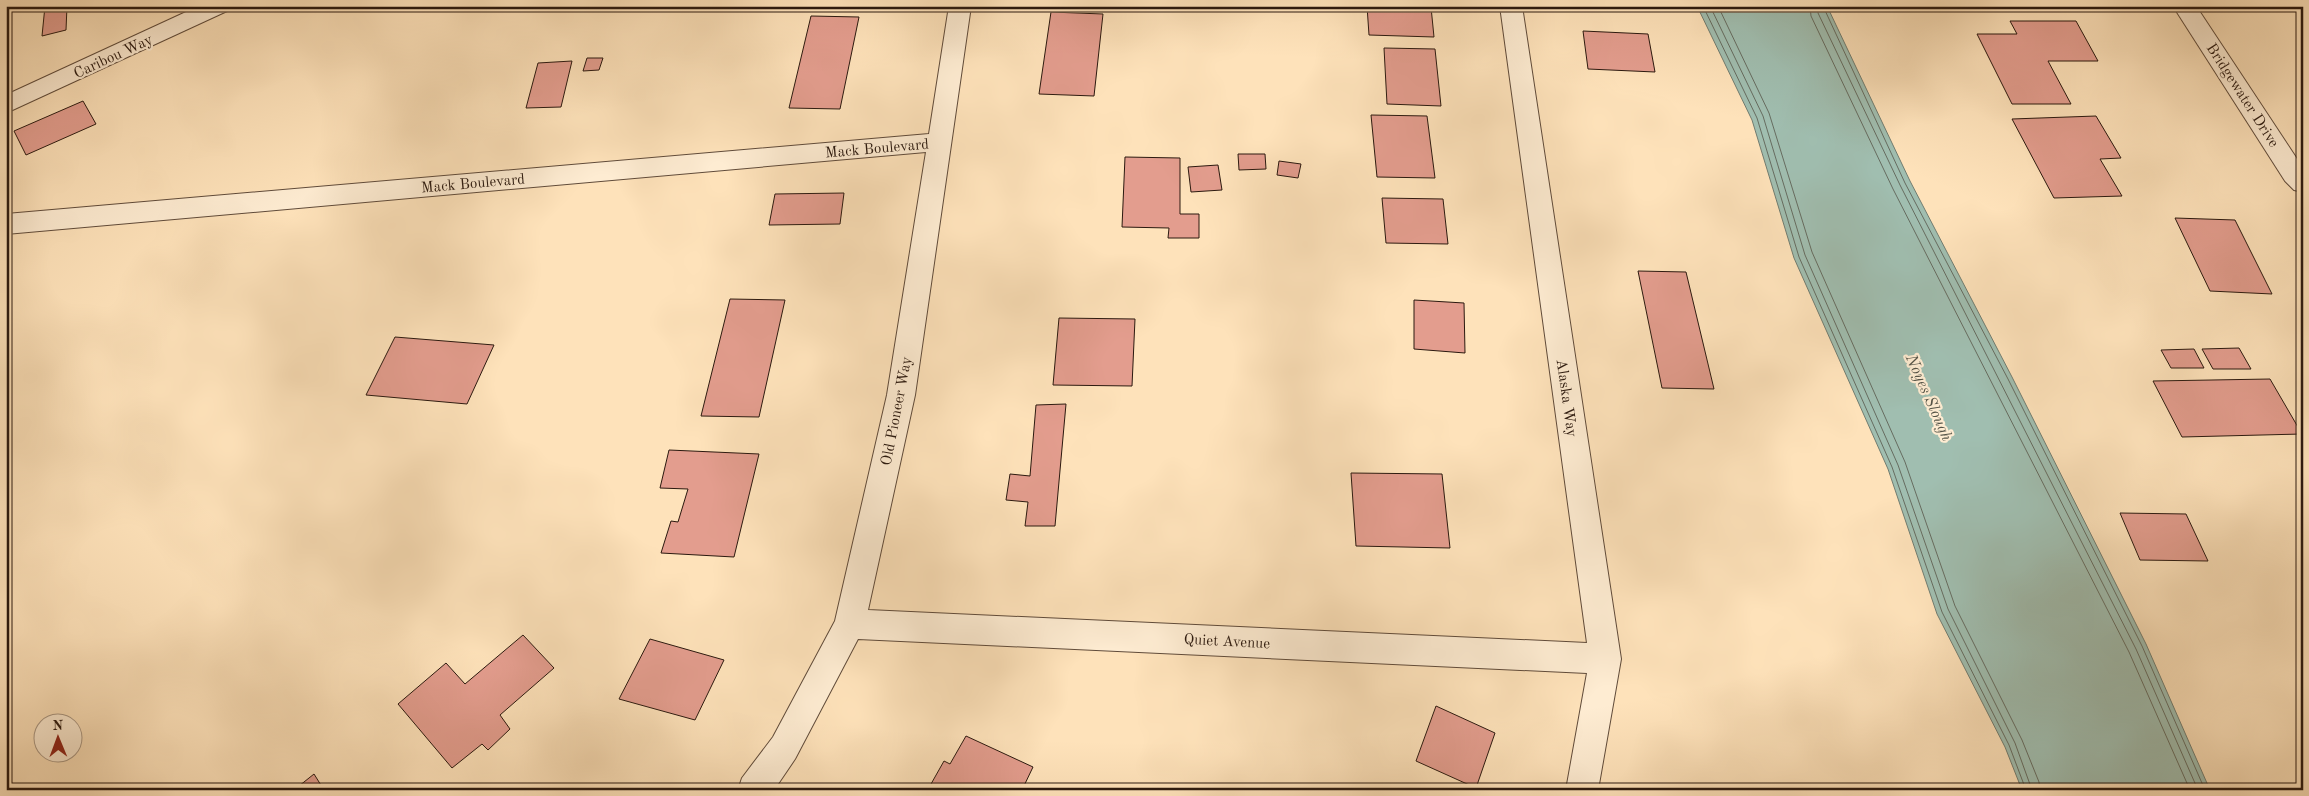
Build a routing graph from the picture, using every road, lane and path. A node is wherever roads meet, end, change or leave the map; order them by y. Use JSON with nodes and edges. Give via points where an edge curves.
{"nodes":[{"id":1,"x":219,"y":6,"type":"edge"},
{"id":2,"x":960,"y":6,"type":"edge"},
{"id":3,"x":1511,"y":6,"type":"edge"},
{"id":4,"x":2184,"y":6,"type":"edge"},
{"id":5,"x":6,"y":105,"type":"edge"},
{"id":6,"x":940,"y":142,"type":"junction"},
{"id":7,"x":2303,"y":183,"type":"edge"},
{"id":8,"x":6,"y":224,"type":"edge"},
{"id":9,"x":850,"y":624,"type":"junction"},
{"id":10,"x":1605,"y":659,"type":"junction"},
{"id":11,"x":754,"y":790,"type":"edge"},
{"id":12,"x":1582,"y":790,"type":"edge"}],
"edges":[{"from":1,"to":5,"type":"street","name":"Caribou Way"},
{"from":2,"to":6,"type":"street","name":"Old Pioneer Way"},
{"from":3,"to":10,"type":"street","name":"Alaska Way"},
{"from":4,"to":7,"type":"street","name":"Bridgewater Drive"},
{"from":6,"to":8,"type":"street","name":"Mack Boulevard"},
{"from":6,"to":9,"type":"street","name":"Old Pioneer Way","via":[[901,395]]},
{"from":9,"to":10,"type":"street","name":"Quiet Avenue"},
{"from":9,"to":11,"type":"street","name":"Old Pioneer Way","via":[[784,748]]},
{"from":10,"to":12,"type":"street","name":"Alaska Way"}]}
